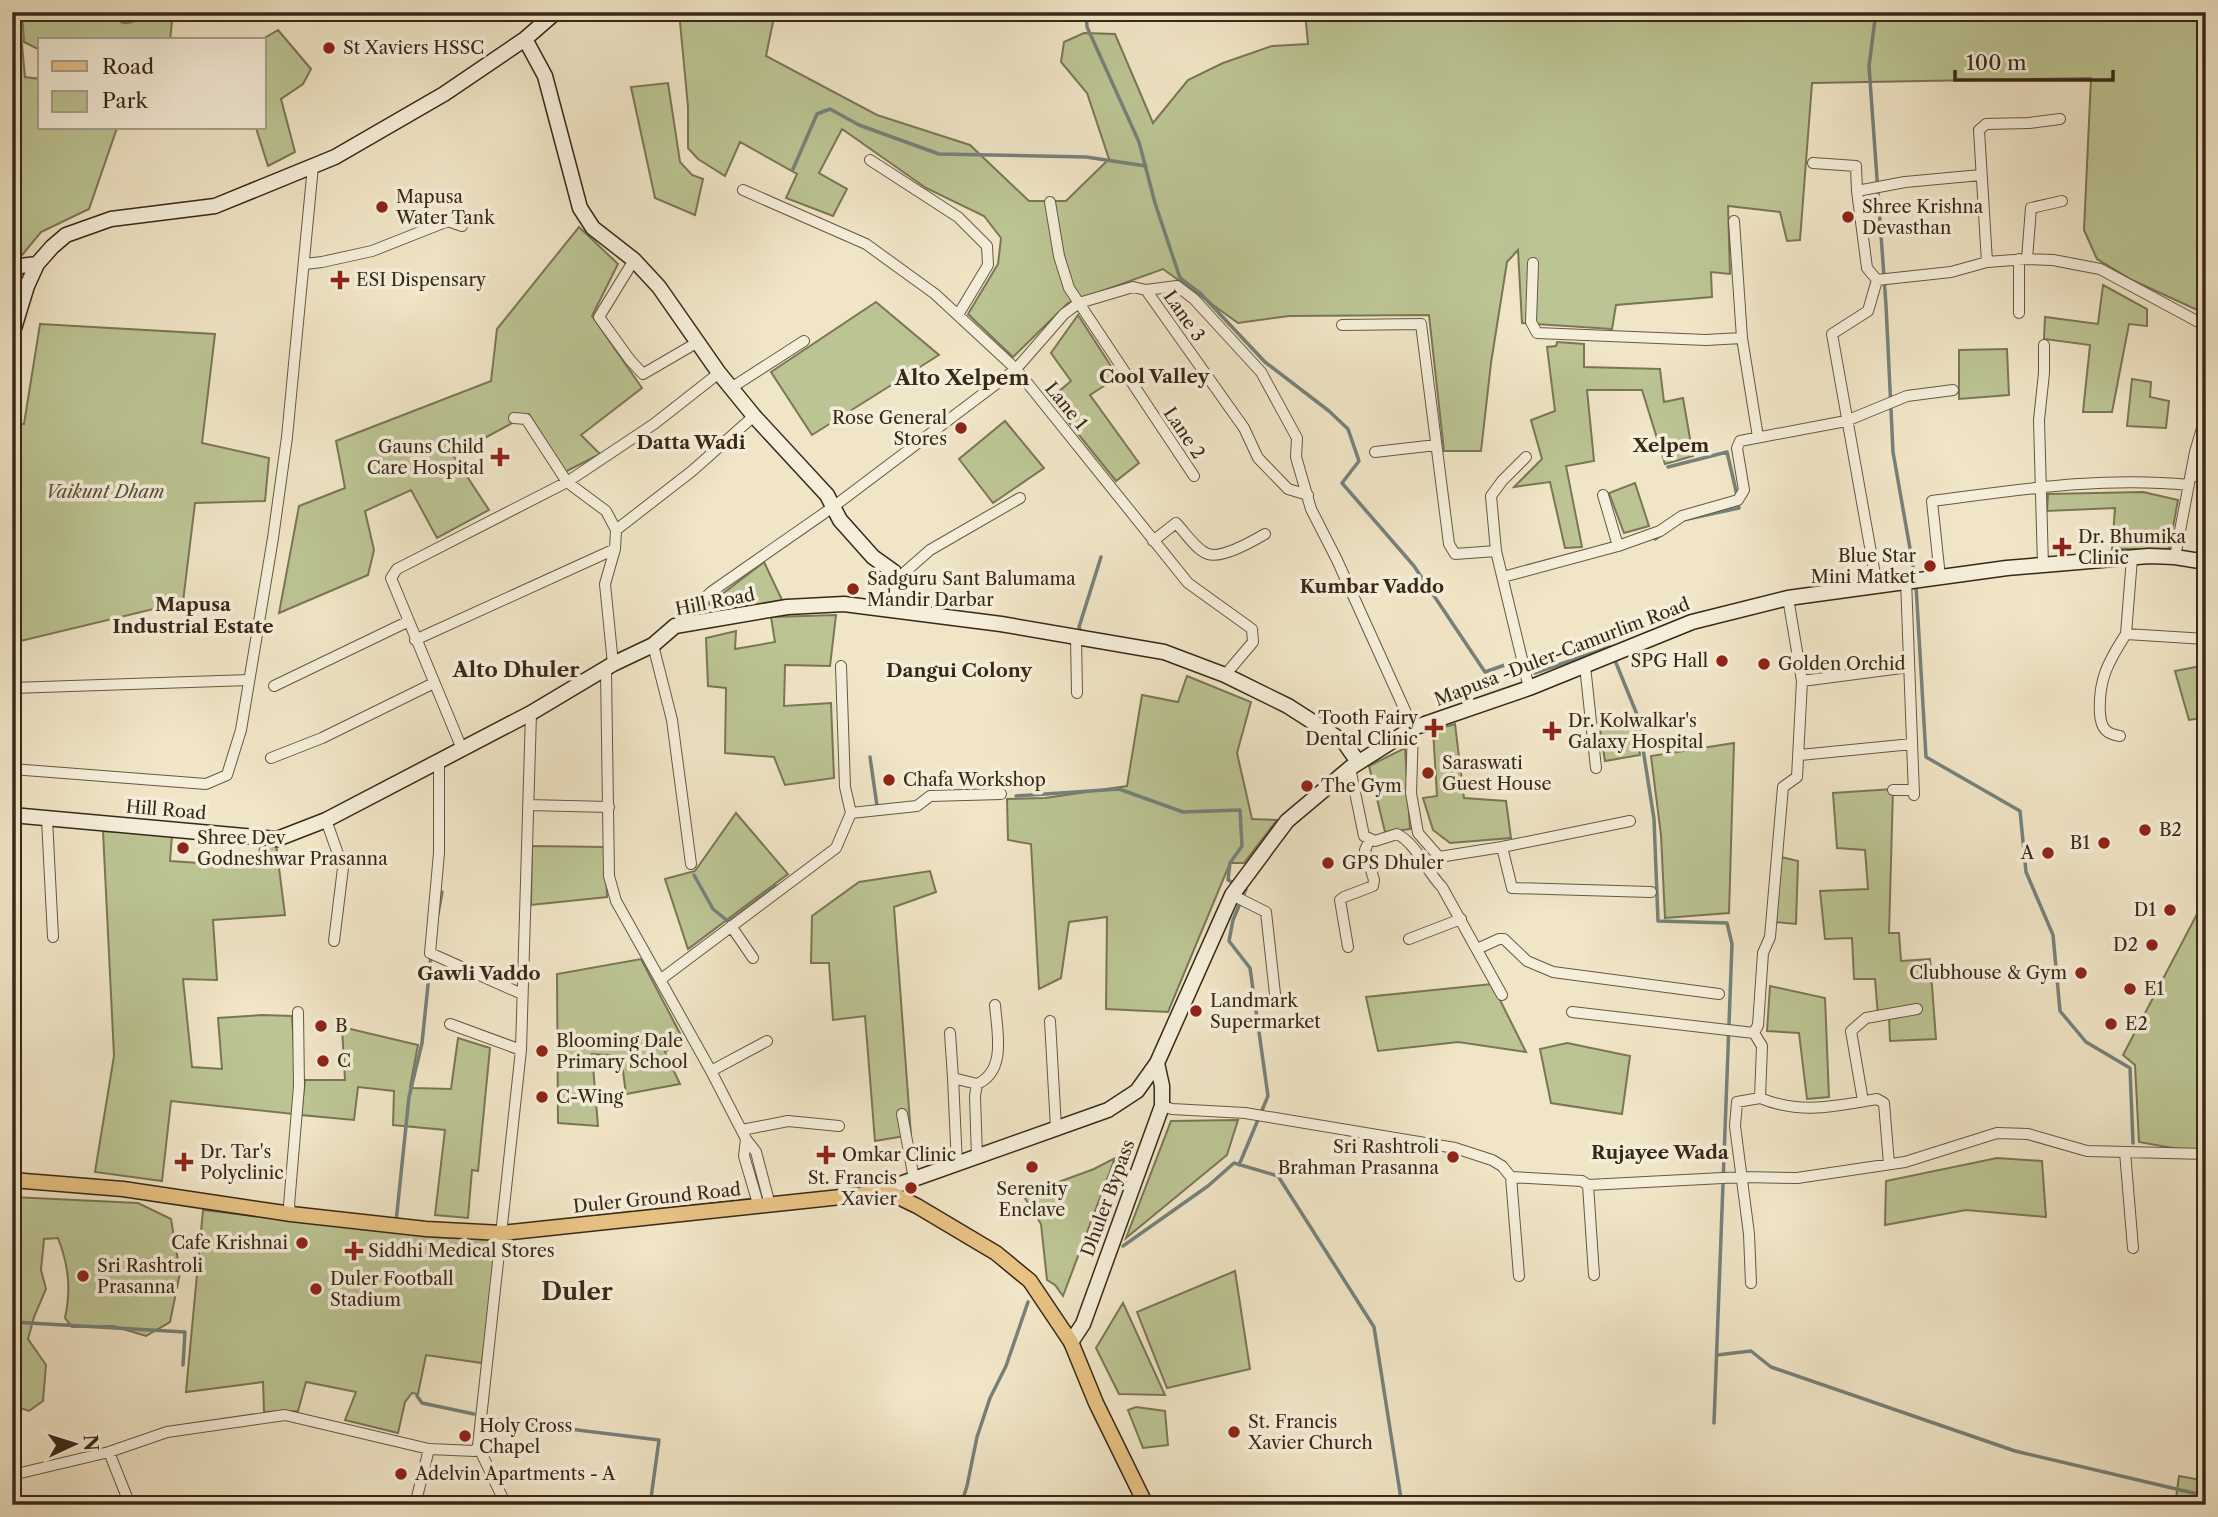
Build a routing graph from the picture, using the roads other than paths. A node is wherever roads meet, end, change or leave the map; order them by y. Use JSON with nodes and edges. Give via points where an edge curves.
{"nodes":[{"id":1,"x":556,"y":12,"type":"edge"},
{"id":2,"x":525,"y":39,"type":"junction"},
{"id":3,"x":2060,"y":119,"type":"dead end"},
{"id":4,"x":870,"y":160,"type":"dead end"},
{"id":5,"x":1813,"y":163,"type":"dead end"},
{"id":6,"x":313,"y":166,"type":"junction"},
{"id":7,"x":1981,"y":175,"type":"junction"},
{"id":8,"x":743,"y":190,"type":"dead end"},
{"id":9,"x":1857,"y":191,"type":"junction"},
{"id":10,"x":2062,"y":201,"type":"dead end"},
{"id":11,"x":1050,"y":202,"type":"dead end"},
{"id":12,"x":1734,"y":221,"type":"dead end"},
{"id":13,"x":462,"y":226,"type":"dead end"},
{"id":14,"x":2023,"y":259,"type":"junction"},
{"id":15,"x":634,"y":260,"type":"junction"},
{"id":16,"x":1987,"y":262,"type":"junction"},
{"id":17,"x":1533,"y":263,"type":"dead end"},
{"id":18,"x":37,"y":264,"type":"junction"},
{"id":19,"x":305,"y":264,"type":"junction"},
{"id":20,"x":12,"y":267,"type":"edge"},
{"id":21,"x":1877,"y":280,"type":"junction"},
{"id":22,"x":1146,"y":290,"type":"junction"},
{"id":23,"x":1079,"y":303,"type":"junction"},
{"id":24,"x":2018,"y":313,"type":"dead end"},
{"id":25,"x":958,"y":315,"type":"junction"},
{"id":26,"x":1342,"y":325,"type":"dead end"},
{"id":27,"x":2206,"y":326,"type":"edge"},
{"id":28,"x":12,"y":335,"type":"edge"},
{"id":29,"x":1742,"y":338,"type":"junction"},
{"id":30,"x":804,"y":341,"type":"dead end"},
{"id":31,"x":698,"y":342,"type":"junction"},
{"id":32,"x":2044,"y":345,"type":"dead end"},
{"id":33,"x":1016,"y":369,"type":"junction"},
{"id":34,"x":719,"y":373,"type":"junction"},
{"id":35,"x":731,"y":388,"type":"junction"},
{"id":36,"x":1953,"y":390,"type":"dead end"},
{"id":37,"x":2206,"y":415,"type":"edge"},
{"id":38,"x":754,"y":416,"type":"junction"},
{"id":39,"x":514,"y":418,"type":"dead end"},
{"id":40,"x":1846,"y":421,"type":"junction"},
{"id":41,"x":1758,"y":437,"type":"junction"},
{"id":42,"x":1436,"y":445,"type":"junction"},
{"id":43,"x":1375,"y":452,"type":"dead end"},
{"id":44,"x":1525,"y":457,"type":"dead end"},
{"id":45,"x":1194,"y":476,"type":"dead end"},
{"id":46,"x":2206,"y":478,"type":"edge"},
{"id":47,"x":2190,"y":480,"type":"junction"},
{"id":48,"x":567,"y":482,"type":"junction"},
{"id":49,"x":2042,"y":486,"type":"junction"},
{"id":50,"x":1308,"y":495,"type":"junction"},
{"id":51,"x":1603,"y":495,"type":"dead end"},
{"id":52,"x":1020,"y":498,"type":"dead end"},
{"id":53,"x":833,"y":508,"type":"junction"},
{"id":54,"x":616,"y":530,"type":"junction"},
{"id":55,"x":1265,"y":534,"type":"dead end"},
{"id":56,"x":1153,"y":541,"type":"junction"},
{"id":57,"x":1618,"y":546,"type":"junction"},
{"id":58,"x":615,"y":549,"type":"junction"},
{"id":59,"x":1496,"y":551,"type":"junction"},
{"id":60,"x":2175,"y":557,"type":"junction"},
{"id":61,"x":2132,"y":558,"type":"junction"},
{"id":62,"x":2206,"y":562,"type":"edge"},
{"id":63,"x":2043,"y":566,"type":"junction"},
{"id":64,"x":1503,"y":577,"type":"junction"},
{"id":65,"x":1940,"y":577,"type":"junction"},
{"id":66,"x":897,"y":579,"type":"junction"},
{"id":67,"x":1906,"y":580,"type":"junction"},
{"id":68,"x":1877,"y":586,"type":"junction"},
{"id":69,"x":1788,"y":598,"type":"junction"},
{"id":70,"x":899,"y":609,"type":"junction"},
{"id":71,"x":407,"y":622,"type":"junction"},
{"id":72,"x":675,"y":626,"type":"junction"},
{"id":73,"x":2126,"y":634,"type":"junction"},
{"id":74,"x":1076,"y":637,"type":"junction"},
{"id":75,"x":2206,"y":639,"type":"edge"},
{"id":76,"x":415,"y":640,"type":"junction"},
{"id":77,"x":653,"y":645,"type":"junction"},
{"id":78,"x":841,"y":666,"type":"dead end"},
{"id":79,"x":1585,"y":666,"type":"junction"},
{"id":80,"x":609,"y":667,"type":"junction"},
{"id":81,"x":1909,"y":667,"type":"junction"},
{"id":82,"x":1225,"y":675,"type":"junction"},
{"id":83,"x":249,"y":680,"type":"junction"},
{"id":84,"x":1802,"y":681,"type":"junction"},
{"id":85,"x":434,"y":683,"type":"junction"},
{"id":86,"x":274,"y":686,"type":"dead end"},
{"id":87,"x":12,"y":688,"type":"edge"},
{"id":88,"x":1529,"y":688,"type":"junction"},
{"id":89,"x":1077,"y":693,"type":"dead end"},
{"id":90,"x":531,"y":713,"type":"junction"},
{"id":91,"x":1413,"y":728,"type":"junction"},
{"id":92,"x":2120,"y":736,"type":"dead end"},
{"id":93,"x":1912,"y":744,"type":"junction"},
{"id":94,"x":462,"y":749,"type":"junction"},
{"id":95,"x":1800,"y":755,"type":"junction"},
{"id":96,"x":271,"y":758,"type":"dead end"},
{"id":97,"x":439,"y":761,"type":"junction"},
{"id":98,"x":1354,"y":765,"type":"junction"},
{"id":99,"x":1596,"y":768,"type":"dead end"},
{"id":100,"x":12,"y":769,"type":"edge"},
{"id":101,"x":1894,"y":790,"type":"dead end"},
{"id":102,"x":1001,"y":794,"type":"dead end"},
{"id":103,"x":528,"y":805,"type":"junction"},
{"id":104,"x":609,"y":807,"type":"junction"},
{"id":105,"x":851,"y":813,"type":"junction"},
{"id":106,"x":12,"y":815,"type":"edge"},
{"id":107,"x":47,"y":818,"type":"junction"},
{"id":108,"x":326,"y":820,"type":"junction"},
{"id":109,"x":1630,"y":821,"type":"dead end"},
{"id":110,"x":1370,"y":839,"type":"junction"},
{"id":111,"x":1502,"y":847,"type":"junction"},
{"id":112,"x":691,"y":864,"type":"dead end"},
{"id":113,"x":1651,"y":892,"type":"dead end"},
{"id":114,"x":1232,"y":895,"type":"junction"},
{"id":115,"x":1461,"y":919,"type":"junction"},
{"id":116,"x":732,"y":926,"type":"junction"},
{"id":117,"x":53,"y":937,"type":"dead end"},
{"id":118,"x":1409,"y":939,"type":"dead end"},
{"id":119,"x":334,"y":941,"type":"dead end"},
{"id":120,"x":1348,"y":947,"type":"dead end"},
{"id":121,"x":1477,"y":949,"type":"junction"},
{"id":122,"x":753,"y":958,"type":"dead end"},
{"id":123,"x":660,"y":980,"type":"junction"},
{"id":124,"x":522,"y":993,"type":"junction"},
{"id":125,"x":1719,"y":994,"type":"dead end"},
{"id":126,"x":1502,"y":995,"type":"dead end"},
{"id":127,"x":1276,"y":1003,"type":"dead end"},
{"id":128,"x":995,"y":1005,"type":"dead end"},
{"id":129,"x":1917,"y":1009,"type":"dead end"},
{"id":130,"x":298,"y":1012,"type":"dead end"},
{"id":131,"x":1572,"y":1012,"type":"dead end"},
{"id":132,"x":1050,"y":1021,"type":"dead end"},
{"id":133,"x":450,"y":1024,"type":"dead end"},
{"id":134,"x":950,"y":1033,"type":"dead end"},
{"id":135,"x":1754,"y":1033,"type":"junction"},
{"id":136,"x":767,"y":1041,"type":"dead end"},
{"id":137,"x":521,"y":1050,"type":"junction"},
{"id":138,"x":1157,"y":1063,"type":"junction"},
{"id":139,"x":711,"y":1071,"type":"junction"},
{"id":140,"x":953,"y":1078,"type":"junction"},
{"id":141,"x":978,"y":1084,"type":"junction"},
{"id":142,"x":1760,"y":1098,"type":"junction"},
{"id":143,"x":1863,"y":1101,"type":"junction"},
{"id":144,"x":1162,"y":1106,"type":"junction"},
{"id":145,"x":902,"y":1114,"type":"dead end"},
{"id":146,"x":839,"y":1126,"type":"dead end"},
{"id":147,"x":1056,"y":1128,"type":"junction"},
{"id":148,"x":744,"y":1135,"type":"junction"},
{"id":149,"x":2125,"y":1152,"type":"junction"},
{"id":150,"x":2206,"y":1154,"type":"edge"},
{"id":151,"x":977,"y":1157,"type":"junction"},
{"id":152,"x":1889,"y":1164,"type":"junction"},
{"id":153,"x":957,"y":1165,"type":"junction"},
{"id":154,"x":1511,"y":1177,"type":"junction"},
{"id":155,"x":1742,"y":1177,"type":"junction"},
{"id":156,"x":914,"y":1179,"type":"junction"},
{"id":157,"x":12,"y":1180,"type":"edge"},
{"id":158,"x":1588,"y":1185,"type":"junction"},
{"id":159,"x":2206,"y":1185,"type":"edge"},
{"id":160,"x":888,"y":1192,"type":"junction"},
{"id":161,"x":764,"y":1206,"type":"junction"},
{"id":162,"x":291,"y":1214,"type":"junction"},
{"id":163,"x":2203,"y":1226,"type":"dead end"},
{"id":164,"x":502,"y":1233,"type":"junction"},
{"id":165,"x":2133,"y":1248,"type":"dead end"},
{"id":166,"x":1594,"y":1275,"type":"dead end"},
{"id":167,"x":1518,"y":1276,"type":"dead end"},
{"id":168,"x":1751,"y":1283,"type":"dead end"},
{"id":169,"x":1071,"y":1342,"type":"junction"},
{"id":170,"x":478,"y":1446,"type":"junction"},
{"id":171,"x":429,"y":1450,"type":"junction"},
{"id":172,"x":109,"y":1452,"type":"junction"},
{"id":173,"x":12,"y":1475,"type":"edge"},
{"id":174,"x":130,"y":1505,"type":"edge"},
{"id":175,"x":415,"y":1505,"type":"edge"},
{"id":176,"x":506,"y":1505,"type":"edge"},
{"id":177,"x":1146,"y":1505,"type":"edge"}],
"edges":[{"from":1,"to":2,"type":"street"},
{"from":2,"to":6,"type":"street","via":[[444,94]]},
{"from":2,"to":15,"type":"street","via":[[545,76],[580,208],[593,228]]},
{"from":3,"to":7,"type":"street","via":[[1986,124],[1979,130]]},
{"from":4,"to":25,"type":"street","via":[[958,217],[987,246],[988,265]]},
{"from":5,"to":9,"type":"street","via":[[1856,166]]},
{"from":6,"to":18,"type":"street","via":[[215,206],[111,219],[66,236]]},
{"from":6,"to":19,"type":"street"},
{"from":7,"to":9,"type":"street"},
{"from":7,"to":16,"type":"street"},
{"from":8,"to":25,"type":"street","name":"Lane 1","via":[[866,243]]},
{"from":9,"to":21,"type":"street","via":[[1867,268]]},
{"from":10,"to":14,"type":"street","via":[[2031,208]]},
{"from":11,"to":23,"type":"street","name":"Lane 2","via":[[1059,256]]},
{"from":12,"to":29,"type":"street"},
{"from":13,"to":19,"type":"street","via":[[448,222],[372,251]]},
{"from":14,"to":16,"type":"street"},
{"from":14,"to":24,"type":"street"},
{"from":14,"to":27,"type":"street","via":[[2100,269]]},
{"from":15,"to":31,"type":"street"},
{"from":15,"to":31,"type":"street","via":[[599,317],[630,360],[643,374]]},
{"from":16,"to":21,"type":"street","via":[[1951,272]]},
{"from":17,"to":29,"type":"street","via":[[1531,322],[1537,333]]},
{"from":18,"to":20,"type":"street"},
{"from":18,"to":28,"type":"street"},
{"from":19,"to":83,"type":"street","via":[[282,475]]},
{"from":21,"to":40,"type":"street","via":[[1868,311],[1832,334]]},
{"from":22,"to":23,"type":"street","via":[[1133,288]]},
{"from":22,"to":50,"type":"street","name":"Lane 3","via":[[1244,428],[1258,458],[1288,489]]},
{"from":22,"to":50,"type":"street","via":[[1177,286],[1261,372],[1297,438],[1296,457]]},
{"from":23,"to":33,"type":"street"},
{"from":23,"to":45,"type":"street","name":"Lane 2"},
{"from":25,"to":33,"type":"street","name":"Lane 1"},
{"from":26,"to":42,"type":"street","via":[[1421,324]]},
{"from":29,"to":41,"type":"street"},
{"from":30,"to":35,"type":"street"},
{"from":31,"to":34,"type":"street"},
{"from":32,"to":49,"type":"street","via":[[2039,420]]},
{"from":33,"to":53,"type":"street"},
{"from":33,"to":56,"type":"street","name":"Lane 1"},
{"from":34,"to":35,"type":"street"},
{"from":34,"to":48,"type":"street","via":[[654,424]]},
{"from":35,"to":38,"type":"street"},
{"from":36,"to":40,"type":"street","via":[[1907,396]]},
{"from":37,"to":47,"type":"street"},
{"from":38,"to":53,"type":"street","via":[[827,495]]},
{"from":38,"to":54,"type":"street"},
{"from":39,"to":48,"type":"street","via":[[526,419]]},
{"from":40,"to":41,"type":"street"},
{"from":40,"to":68,"type":"street"},
{"from":41,"to":57,"type":"street","via":[[1740,441],[1737,448],[1744,490],[1738,500],[1682,516],[1660,531]]},
{"from":42,"to":43,"type":"street"},
{"from":42,"to":59,"type":"street","via":[[1449,544],[1455,554]]},
{"from":44,"to":59,"type":"street","via":[[1492,496]]},
{"from":46,"to":47,"type":"street"},
{"from":47,"to":49,"type":"street"},
{"from":47,"to":60,"type":"street"},
{"from":48,"to":54,"type":"street","via":[[606,511]]},
{"from":48,"to":71,"type":"street","via":[[397,569],[391,579]]},
{"from":49,"to":63,"type":"street"},
{"from":49,"to":65,"type":"street","via":[[1932,501]]},
{"from":50,"to":91,"type":"street"},
{"from":51,"to":57,"type":"street"},
{"from":52,"to":66,"type":"street","via":[[930,550]]},
{"from":53,"to":66,"type":"street"},
{"from":53,"to":72,"type":"street","via":[[711,592]]},
{"from":54,"to":58,"type":"street"},
{"from":55,"to":56,"type":"street","via":[[1218,556],[1201,550],[1176,523]]},
{"from":56,"to":82,"type":"street","name":"Lane 1","via":[[1188,583],[1252,629],[1253,642]]},
{"from":57,"to":64,"type":"street"},
{"from":58,"to":76,"type":"street"},
{"from":58,"to":80,"type":"street","via":[[605,584]]},
{"from":59,"to":64,"type":"street"},
{"from":60,"to":61,"type":"street","name":"Mapusa -Duler-Camurlim Road"},
{"from":60,"to":62,"type":"street","name":"Mapusa -Duler-Camurlim Road"},
{"from":61,"to":63,"type":"street","name":"Mapusa -Duler-Camurlim Road"},
{"from":61,"to":73,"type":"street"},
{"from":63,"to":65,"type":"street","name":"Mapusa -Duler-Camurlim Road"},
{"from":64,"to":88,"type":"street"},
{"from":65,"to":67,"type":"street","name":"Mapusa -Duler-Camurlim Road"},
{"from":66,"to":70,"type":"street"},
{"from":67,"to":68,"type":"street","name":"Mapusa -Duler-Camurlim Road"},
{"from":67,"to":81,"type":"street"},
{"from":68,"to":69,"type":"street","name":"Mapusa -Duler-Camurlim Road"},
{"from":69,"to":79,"type":"street","name":"Mapusa -Duler-Camurlim Road","via":[[1692,622]]},
{"from":69,"to":84,"type":"street"},
{"from":70,"to":72,"type":"street","name":"Hill Road","via":[[844,604],[787,607]]},
{"from":70,"to":74,"type":"street","name":"Hill Road"},
{"from":71,"to":76,"type":"street"},
{"from":71,"to":86,"type":"street"},
{"from":72,"to":77,"type":"street","name":"Hill Road"},
{"from":73,"to":75,"type":"street"},
{"from":73,"to":92,"type":"street","via":[[2104,671],[2099,693],[2104,730]]},
{"from":74,"to":82,"type":"street","name":"Hill Road","via":[[1164,652]]},
{"from":74,"to":89,"type":"street"},
{"from":76,"to":85,"type":"street"},
{"from":77,"to":80,"type":"street","name":"Hill Road"},
{"from":77,"to":112,"type":"street","via":[[672,720]]},
{"from":78,"to":105,"type":"street","via":[[845,787]]},
{"from":79,"to":88,"type":"street","name":"Mapusa -Duler-Camurlim Road"},
{"from":79,"to":99,"type":"street"},
{"from":80,"to":90,"type":"street","name":"Hill Road"},
{"from":80,"to":104,"type":"street"},
{"from":81,"to":84,"type":"street"},
{"from":81,"to":93,"type":"street"},
{"from":82,"to":98,"type":"street","name":"Hill Road","via":[[1288,706],[1344,742]]},
{"from":83,"to":87,"type":"street"},
{"from":83,"to":100,"type":"street","via":[[227,775],[206,784]]},
{"from":84,"to":95,"type":"street"},
{"from":85,"to":94,"type":"street"},
{"from":85,"to":96,"type":"street"},
{"from":88,"to":91,"type":"street","name":"Mapusa -Duler-Camurlim Road"},
{"from":90,"to":94,"type":"street","name":"Hill Road"},
{"from":90,"to":103,"type":"street"},
{"from":91,"to":98,"type":"street","name":"Mapusa -Duler-Camurlim Road"},
{"from":91,"to":111,"type":"street","via":[[1411,793],[1418,833],[1439,857]]},
{"from":93,"to":95,"type":"street"},
{"from":93,"to":101,"type":"street","via":[[1914,793]]},
{"from":94,"to":97,"type":"street","name":"Hill Road"},
{"from":95,"to":135,"type":"street","via":[[1797,777],[1783,787],[1770,937],[1763,953]]},
{"from":97,"to":108,"type":"street","name":"Hill Road"},
{"from":97,"to":124,"type":"street","via":[[439,853],[430,953]]},
{"from":98,"to":110,"type":"street","via":[[1364,836]]},
{"from":98,"to":114,"type":"street","name":"Mapusa -Duler-Camurlim Road","via":[[1287,821]]},
{"from":102,"to":105,"type":"street","via":[[930,796],[917,806]]},
{"from":103,"to":104,"type":"street"},
{"from":103,"to":124,"type":"street"},
{"from":104,"to":123,"type":"street","via":[[609,876],[616,901]]},
{"from":105,"to":116,"type":"street","via":[[836,848]]},
{"from":106,"to":107,"type":"street","name":"Hill Road"},
{"from":107,"to":108,"type":"street","name":"Hill Road","via":[[277,839]]},
{"from":107,"to":117,"type":"street"},
{"from":108,"to":119,"type":"street","via":[[343,868]]},
{"from":109,"to":111,"type":"street"},
{"from":110,"to":115,"type":"street","via":[[1397,834],[1407,839]]},
{"from":110,"to":120,"type":"street","via":[[1365,850],[1373,886],[1340,900]]},
{"from":111,"to":113,"type":"street","via":[[1512,888]]},
{"from":114,"to":127,"type":"street","via":[[1266,912]]},
{"from":114,"to":138,"type":"street","name":"Mapusa -Duler-Camurlim Road"},
{"from":115,"to":118,"type":"street"},
{"from":115,"to":121,"type":"street"},
{"from":116,"to":122,"type":"street"},
{"from":116,"to":123,"type":"street"},
{"from":121,"to":125,"type":"street","via":[[1504,939],[1527,961],[1553,972]]},
{"from":121,"to":126,"type":"street"},
{"from":123,"to":139,"type":"street"},
{"from":124,"to":137,"type":"street"},
{"from":128,"to":141,"type":"street","via":[[995,1069]]},
{"from":129,"to":143,"type":"street","via":[[1866,1018],[1851,1031]]},
{"from":130,"to":162,"type":"street","via":[[299,1086]]},
{"from":131,"to":135,"type":"street"},
{"from":132,"to":147,"type":"street"},
{"from":133,"to":137,"type":"street"},
{"from":134,"to":140,"type":"street"},
{"from":135,"to":142,"type":"street","via":[[1762,1046]]},
{"from":136,"to":139,"type":"street"},
{"from":137,"to":164,"type":"street"},
{"from":138,"to":144,"type":"street","name":"Dhuler Bypass"},
{"from":138,"to":147,"type":"street","name":"Mapusa -Duler-Camurlim Road","via":[[1137,1091],[1108,1110]]},
{"from":139,"to":148,"type":"street"},
{"from":140,"to":141,"type":"street"},
{"from":140,"to":153,"type":"street"},
{"from":141,"to":151,"type":"street"},
{"from":142,"to":143,"type":"street","via":[[1777,1105],[1819,1109]]},
{"from":142,"to":155,"type":"street","via":[[1737,1102],[1735,1126]]},
{"from":143,"to":152,"type":"street","via":[[1884,1103]]},
{"from":144,"to":154,"type":"street","via":[[1245,1112],[1455,1148],[1492,1160]]},
{"from":144,"to":169,"type":"street","name":"Dhuler Bypass","via":[[1083,1324]]},
{"from":145,"to":156,"type":"street"},
{"from":146,"to":148,"type":"street","via":[[788,1121]]},
{"from":147,"to":151,"type":"street","name":"Mapusa -Duler-Camurlim Road"},
{"from":148,"to":161,"type":"street","via":[[744,1156]]},
{"from":149,"to":150,"type":"street"},
{"from":149,"to":152,"type":"street","via":[[2087,1151],[2028,1134],[1997,1133]]},
{"from":149,"to":165,"type":"street"},
{"from":151,"to":153,"type":"street","name":"Mapusa -Duler-Camurlim Road"},
{"from":152,"to":155,"type":"street","via":[[1797,1178]]},
{"from":153,"to":156,"type":"street","name":"Mapusa -Duler-Camurlim Road"},
{"from":154,"to":158,"type":"street"},
{"from":154,"to":167,"type":"street"},
{"from":155,"to":158,"type":"street"},
{"from":155,"to":168,"type":"street"},
{"from":156,"to":160,"type":"street","name":"Mapusa -Duler-Camurlim Road"},
{"from":157,"to":162,"type":"main road","name":"Duler Ground Road","via":[[123,1189]]},
{"from":158,"to":166,"type":"street"},
{"from":159,"to":163,"type":"street"},
{"from":160,"to":161,"type":"main road","name":"Duler Ground Road"},
{"from":160,"to":169,"type":"main road","via":[[996,1253],[1030,1281]]},
{"from":161,"to":164,"type":"main road","name":"Duler Ground Road"},
{"from":162,"to":164,"type":"main road","name":"Duler Ground Road"},
{"from":164,"to":170,"type":"street"},
{"from":169,"to":177,"type":"main road"},
{"from":170,"to":171,"type":"street","via":[[470,1452]]},
{"from":170,"to":176,"type":"street"},
{"from":171,"to":172,"type":"street","via":[[285,1415],[167,1432]]},
{"from":171,"to":175,"type":"street"},
{"from":172,"to":173,"type":"street"},
{"from":172,"to":174,"type":"street"}]}
